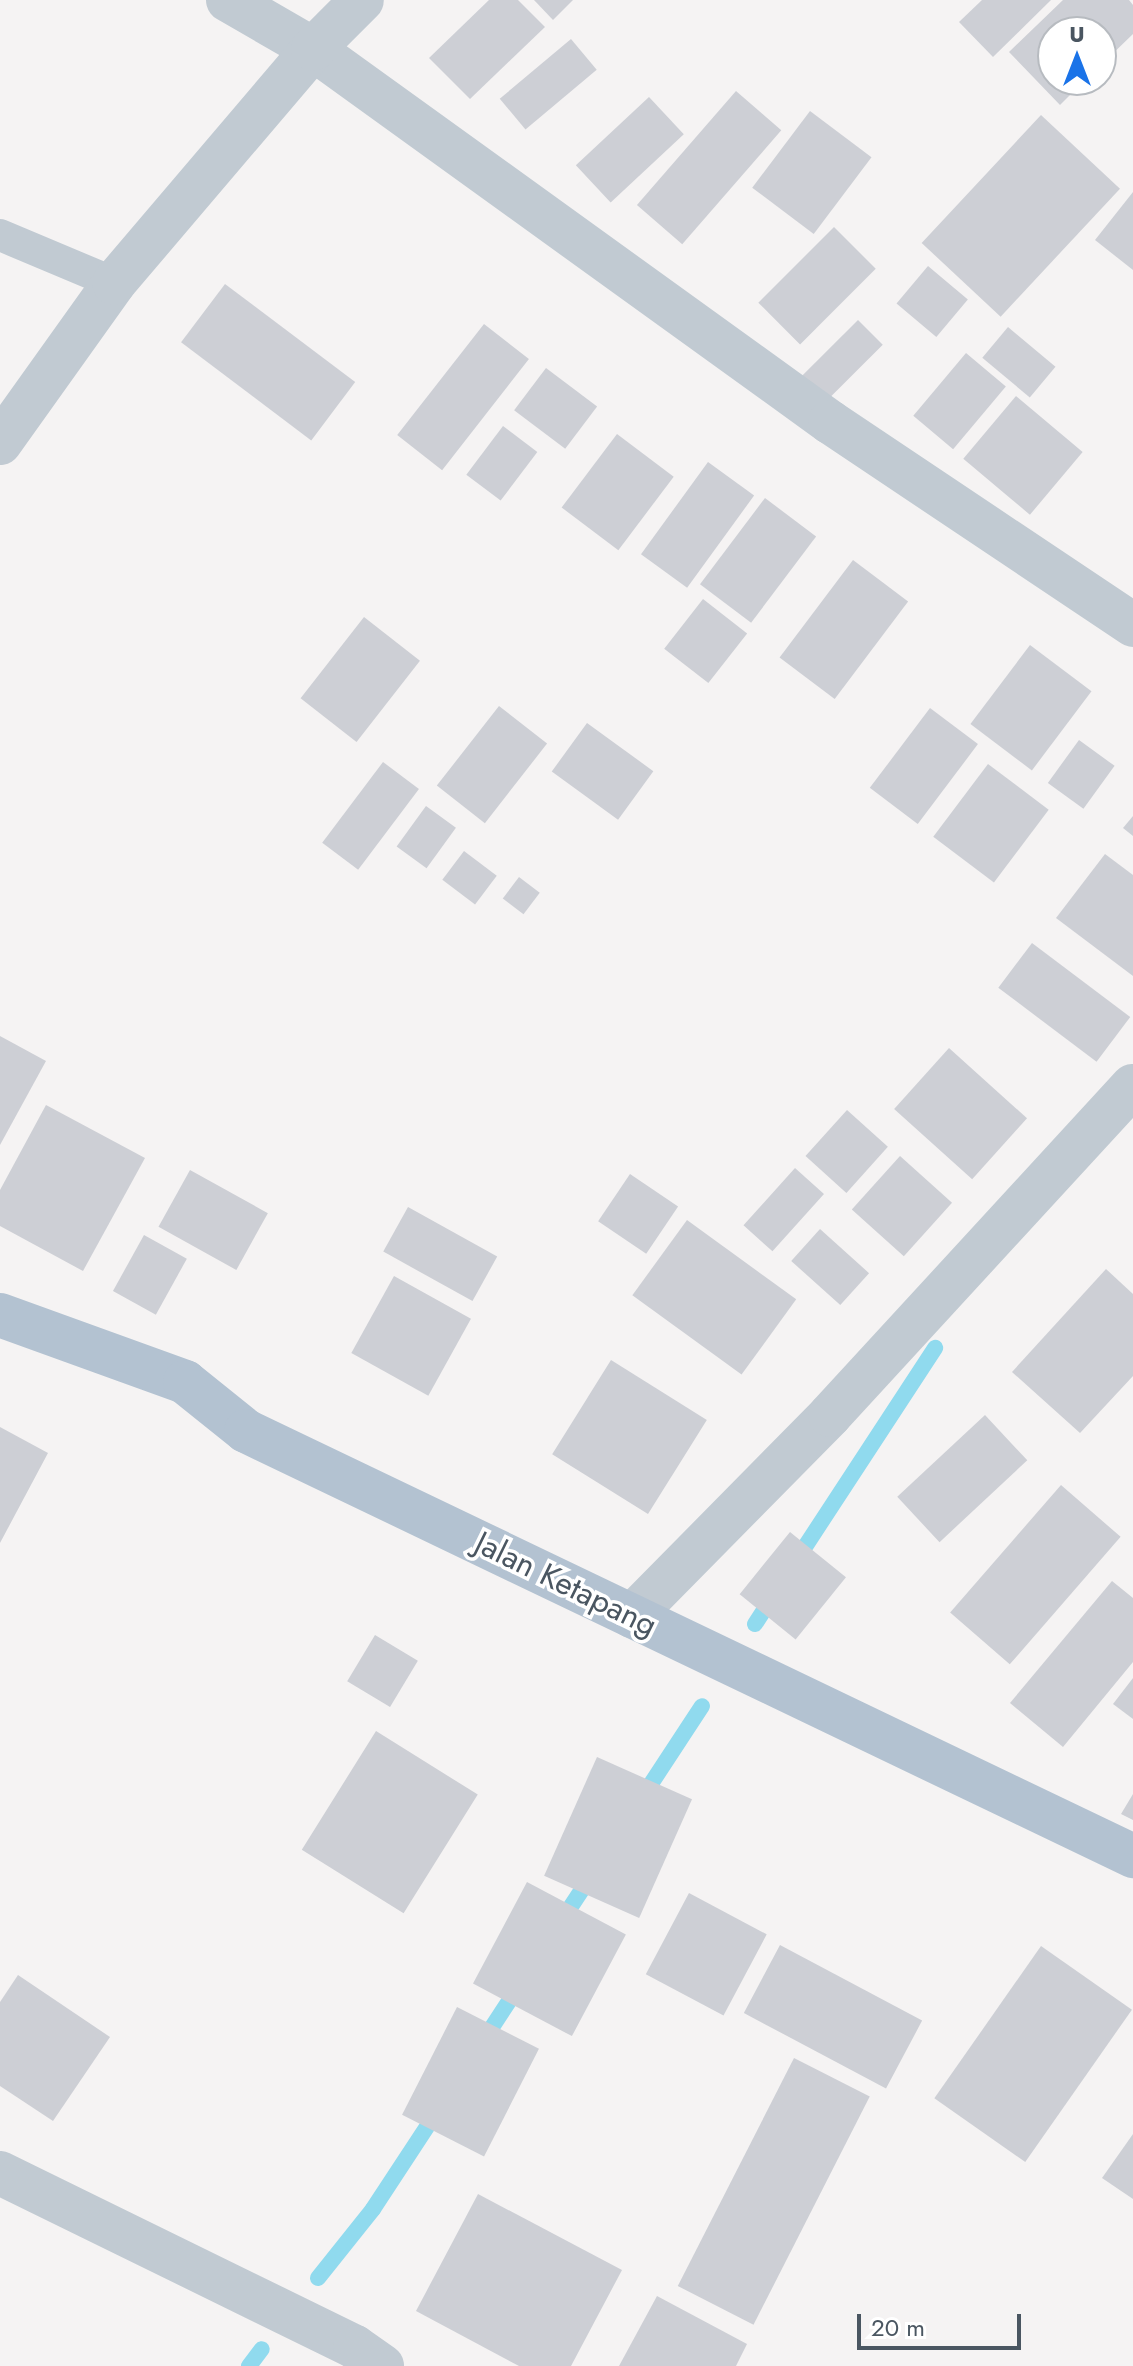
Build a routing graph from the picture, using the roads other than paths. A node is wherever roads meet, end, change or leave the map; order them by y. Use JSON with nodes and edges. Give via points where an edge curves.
{"nodes":[{"id":1,"x":228,"y":0,"type":"edge"},
{"id":2,"x":362,"y":0,"type":"edge"},
{"id":3,"x":313,"y":49,"type":"junction"},
{"id":4,"x":0,"y":235,"type":"edge"},
{"id":5,"x":114,"y":283,"type":"junction"},
{"id":6,"x":0,"y":443,"type":"edge"},
{"id":7,"x":1133,"y":625,"type":"edge"},
{"id":8,"x":1133,"y":1086,"type":"edge"},
{"id":9,"x":0,"y":1315,"type":"edge"},
{"id":10,"x":632,"y":1616,"type":"junction"},
{"id":11,"x":1133,"y":1856,"type":"edge"},
{"id":12,"x":0,"y":2173,"type":"edge"},
{"id":13,"x":382,"y":2366,"type":"edge"}],
"edges":[{"from":1,"to":3,"type":"street"},
{"from":2,"to":3,"type":"street"},
{"from":3,"to":5,"type":"street"},
{"from":3,"to":7,"type":"street","via":[[830,422]]},
{"from":4,"to":5,"type":"lane"},
{"from":5,"to":6,"type":"street"},
{"from":8,"to":10,"type":"street","via":[[830,1415]]},
{"from":9,"to":10,"type":"main road","name":"Jalan Ketapang","via":[[185,1382],[246,1431]]},
{"from":10,"to":11,"type":"main road","name":"Jalan Ketapang"},
{"from":12,"to":13,"type":"street","via":[[341,2340]]}]}
